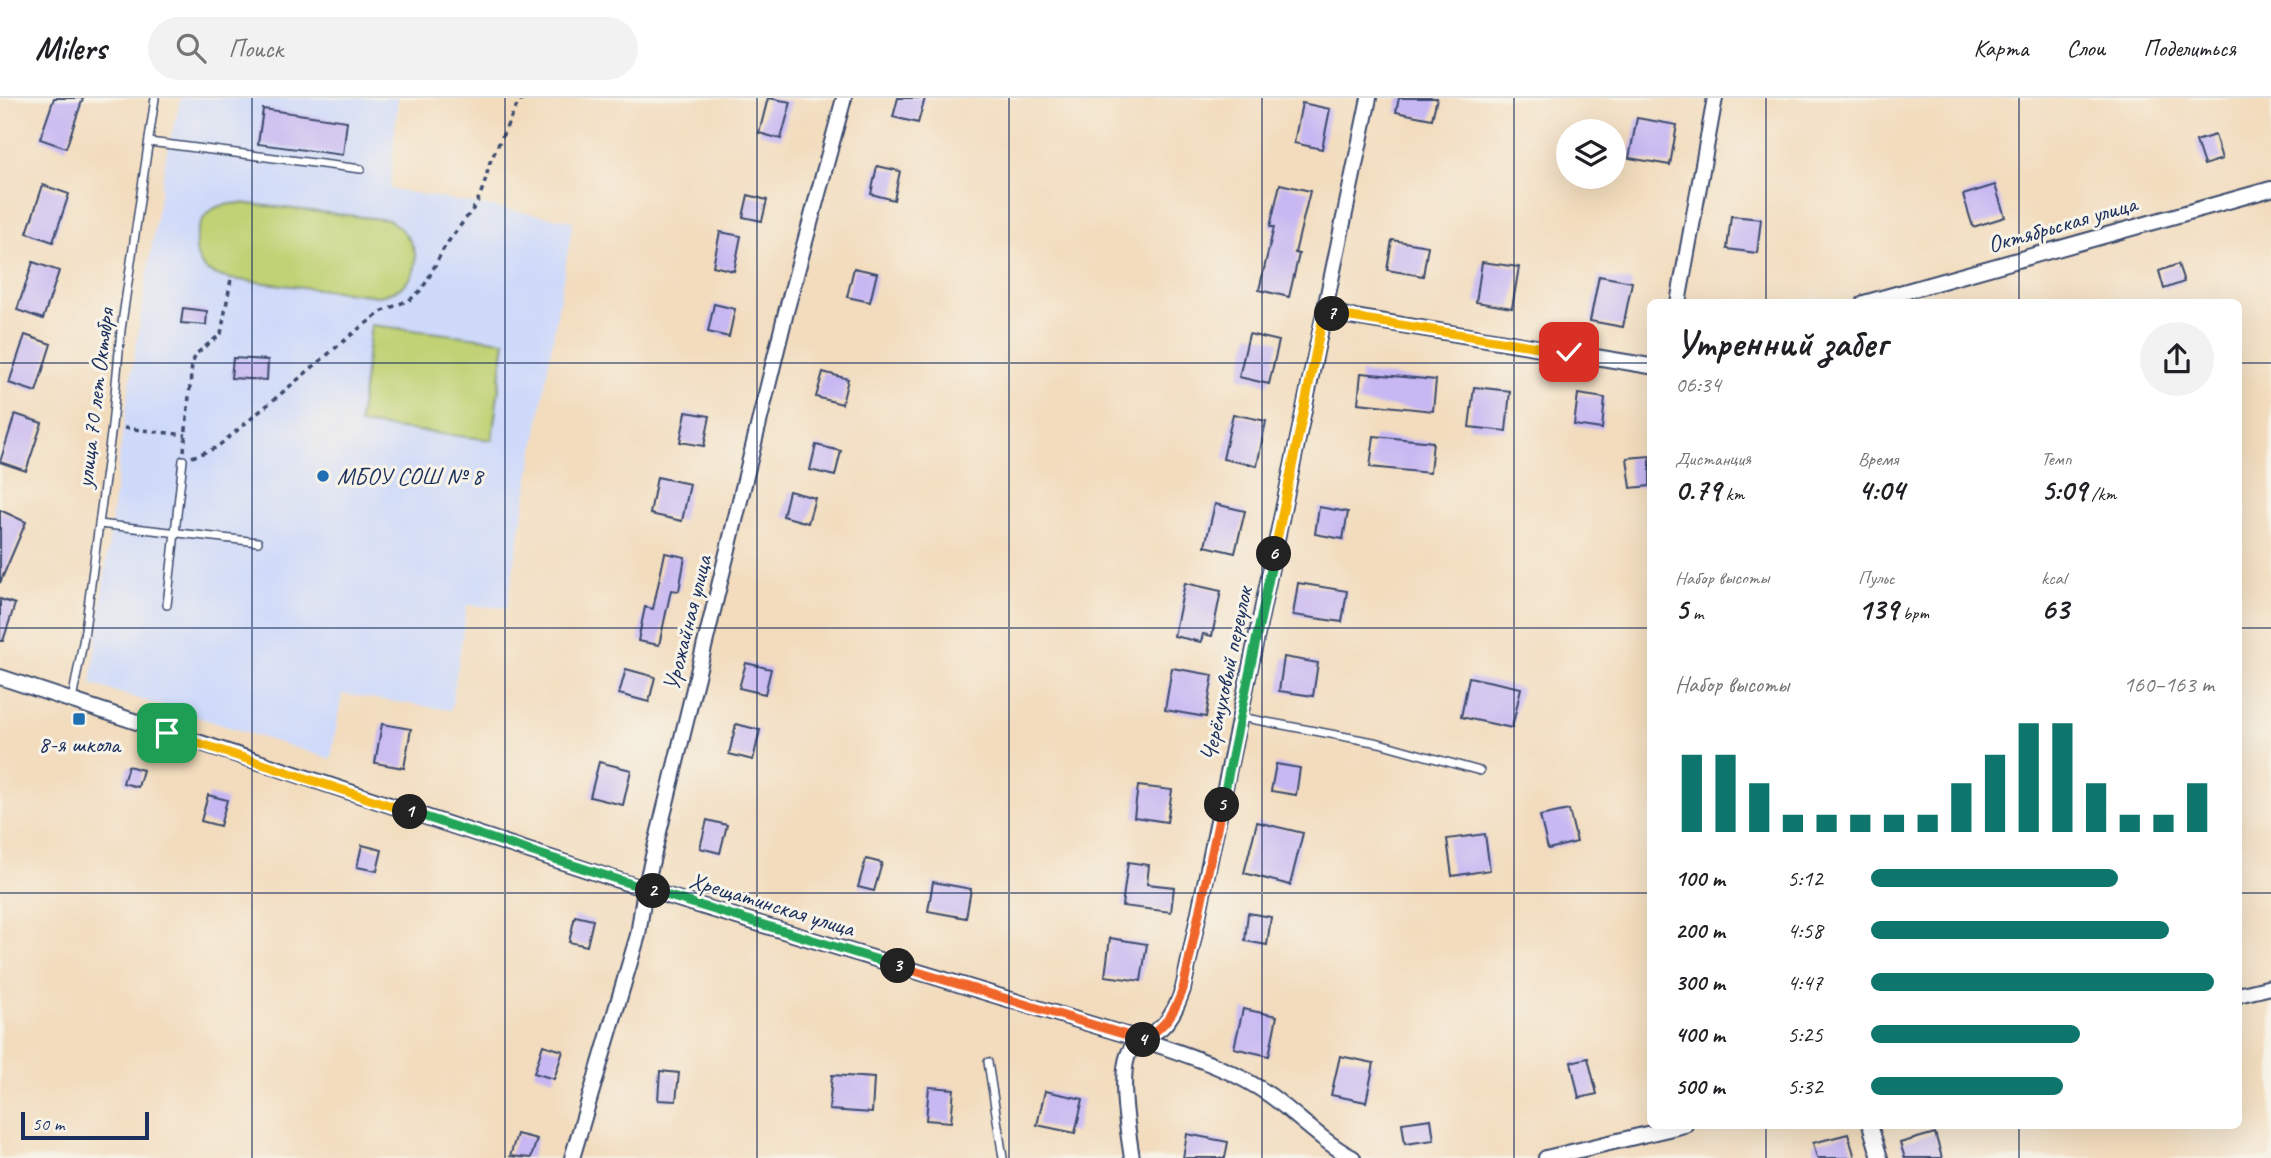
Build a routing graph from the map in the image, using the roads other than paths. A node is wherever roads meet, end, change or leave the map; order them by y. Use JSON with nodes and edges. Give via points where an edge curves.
{"nodes":[{"id":1,"x":155,"y":98,"type":"edge"},
{"id":2,"x":844,"y":98,"type":"edge"},
{"id":3,"x":1369,"y":98,"type":"edge"},
{"id":4,"x":1715,"y":98,"type":"edge"},
{"id":5,"x":149,"y":142,"type":"junction"},
{"id":6,"x":361,"y":169,"type":"dead end"},
{"id":7,"x":2271,"y":190,"type":"edge"},
{"id":8,"x":1679,"y":299,"type":"edge"},
{"id":9,"x":1878,"y":299,"type":"edge"},
{"id":10,"x":1324,"y":312,"type":"junction"},
{"id":11,"x":1647,"y":366,"type":"edge"},
{"id":12,"x":183,"y":460,"type":"road end"},
{"id":13,"x":99,"y":524,"type":"junction"},
{"id":14,"x":175,"y":532,"type":"junction"},
{"id":15,"x":258,"y":542,"type":"dead end"},
{"id":16,"x":167,"y":605,"type":"dead end"},
{"id":17,"x":0,"y":677,"type":"edge"},
{"id":18,"x":72,"y":702,"type":"junction"},
{"id":19,"x":1240,"y":717,"type":"junction"},
{"id":20,"x":1480,"y":771,"type":"dead end"},
{"id":21,"x":645,"y":889,"type":"junction"},
{"id":22,"x":2271,"y":987,"type":"edge"},
{"id":23,"x":2242,"y":994,"type":"edge"},
{"id":24,"x":1143,"y":1040,"type":"junction"},
{"id":25,"x":988,"y":1062,"type":"dead end"},
{"id":26,"x":1668,"y":1129,"type":"edge"},
{"id":27,"x":1871,"y":1129,"type":"edge"},
{"id":28,"x":572,"y":1158,"type":"edge"},
{"id":29,"x":1003,"y":1158,"type":"edge"},
{"id":30,"x":1132,"y":1158,"type":"edge"},
{"id":31,"x":1353,"y":1158,"type":"edge"},
{"id":32,"x":1546,"y":1158,"type":"edge"},
{"id":33,"x":1880,"y":1158,"type":"edge"}],
"edges":[{"from":1,"to":5,"type":"lane","name":"улица 70 лет Октября"},
{"from":2,"to":21,"type":"street","name":"Урожайная улица","via":[[786,312]]},
{"from":3,"to":10,"type":"street","name":"Черёмуховый переулок"},
{"from":4,"to":8,"type":"street"},
{"from":5,"to":6,"type":"lane"},
{"from":5,"to":13,"type":"lane","name":"улица 70 лет Октября"},
{"from":7,"to":9,"type":"street","name":"Октябрьская улица"},
{"from":10,"to":11,"type":"street"},
{"from":10,"to":19,"type":"street","name":"Черёмуховый переулок"},
{"from":12,"to":14,"type":"lane"},
{"from":13,"to":14,"type":"lane"},
{"from":13,"to":18,"type":"lane","name":"улица 70 лет Октября"},
{"from":14,"to":15,"type":"lane"},
{"from":14,"to":16,"type":"lane"},
{"from":17,"to":18,"type":"street","name":"Хрещатинская улица"},
{"from":18,"to":21,"type":"street","name":"Хрещатинская улица"},
{"from":19,"to":20,"type":"lane","via":[[1379,743]]},
{"from":19,"to":24,"type":"street","name":"Черёмуховый переулок","via":[[1183,989],[1174,1012]]},
{"from":21,"to":24,"type":"street","name":"Хрещатинская улица"},
{"from":21,"to":28,"type":"street","name":"Урожайная улица","via":[[638,935]]},
{"from":22,"to":23,"type":"street"},
{"from":24,"to":30,"type":"street","name":"Черёмуховый переулок","via":[[1132,1048],[1125,1065]]},
{"from":24,"to":31,"type":"street","name":"Хрещатинская улица","via":[[1234,1074],[1270,1095]]},
{"from":25,"to":29,"type":"lane"},
{"from":26,"to":32,"type":"street"},
{"from":27,"to":33,"type":"street"}]}
